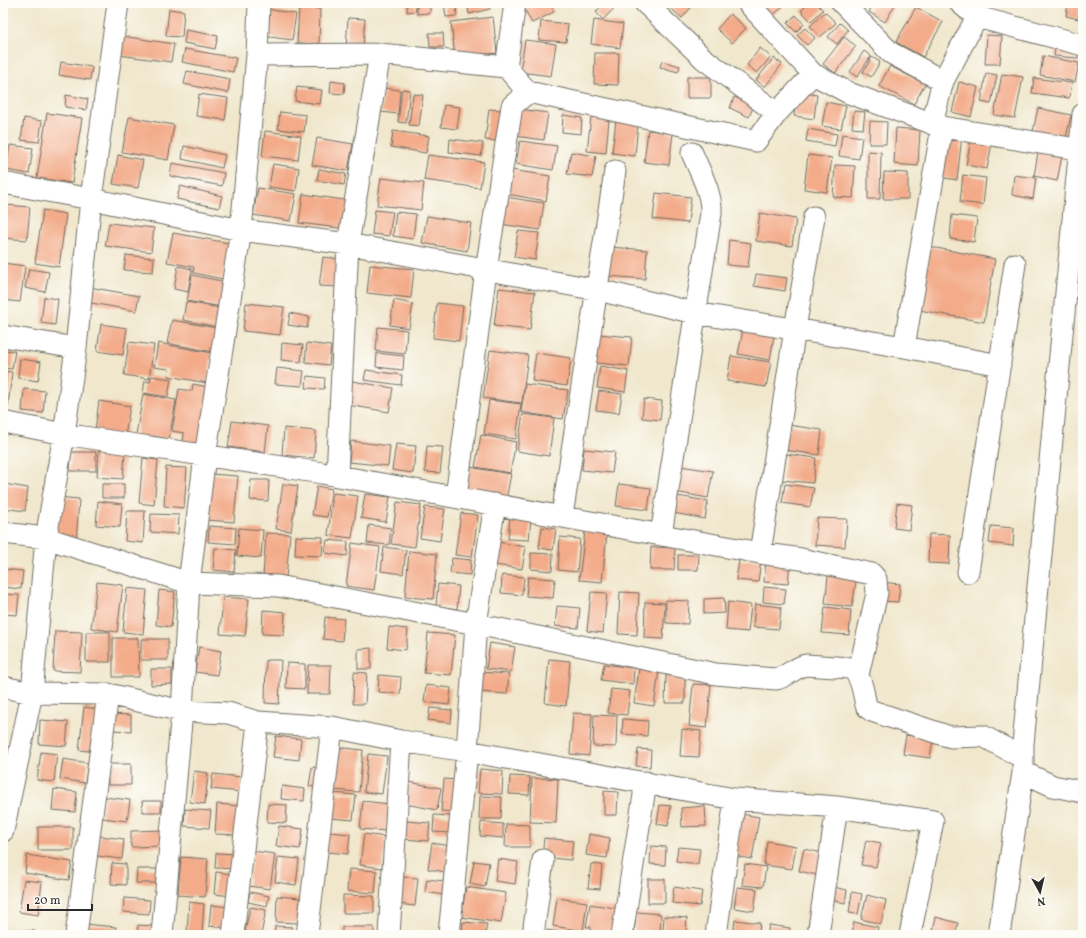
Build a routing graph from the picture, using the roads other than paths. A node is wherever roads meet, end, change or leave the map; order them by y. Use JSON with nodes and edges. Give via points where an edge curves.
{"nodes":[{"id":1,"x":118,"y":3,"type":"edge"},
{"id":2,"x":515,"y":3,"type":"edge"},
{"id":3,"x":645,"y":3,"type":"edge"},
{"id":4,"x":748,"y":3,"type":"edge"},
{"id":5,"x":842,"y":3,"type":"edge"},
{"id":6,"x":960,"y":3,"type":"edge"},
{"id":7,"x":263,"y":4,"type":"edge"},
{"id":8,"x":977,"y":17,"type":"junction"},
{"id":9,"x":1083,"y":45,"type":"edge"},
{"id":10,"x":380,"y":54,"type":"junction"},
{"id":11,"x":257,"y":55,"type":"junction"},
{"id":12,"x":506,"y":68,"type":"junction"},
{"id":13,"x":813,"y":74,"type":"junction"},
{"id":14,"x":943,"y":81,"type":"junction"},
{"id":15,"x":528,"y":92,"type":"junction"},
{"id":16,"x":777,"y":113,"type":"junction"},
{"id":17,"x":1083,"y":114,"type":"edge"},
{"id":18,"x":937,"y":125,"type":"junction"},
{"id":19,"x":1081,"y":150,"type":"edge"},
{"id":20,"x":692,"y":153,"type":"dead end"},
{"id":21,"x":615,"y":171,"type":"dead end"},
{"id":22,"x":3,"y":183,"type":"edge"},
{"id":23,"x":91,"y":199,"type":"junction"},
{"id":24,"x":814,"y":217,"type":"dead end"},
{"id":25,"x":241,"y":230,"type":"junction"},
{"id":26,"x":348,"y":244,"type":"junction"},
{"id":27,"x":1015,"y":264,"type":"dead end"},
{"id":28,"x":486,"y":270,"type":"junction"},
{"id":29,"x":598,"y":290,"type":"junction"},
{"id":30,"x":695,"y":312,"type":"junction"},
{"id":31,"x":795,"y":329,"type":"junction"},
{"id":32,"x":3,"y":336,"type":"edge"},
{"id":33,"x":904,"y":346,"type":"junction"},
{"id":34,"x":76,"y":348,"type":"junction"},
{"id":35,"x":1000,"y":365,"type":"junction"},
{"id":36,"x":3,"y":422,"type":"edge"},
{"id":37,"x":64,"y":434,"type":"junction"},
{"id":38,"x":205,"y":456,"type":"junction"},
{"id":39,"x":337,"y":476,"type":"junction"},
{"id":40,"x":456,"y":498,"type":"junction"},
{"id":41,"x":495,"y":504,"type":"junction"},
{"id":42,"x":562,"y":516,"type":"junction"},
{"id":43,"x":3,"y":533,"type":"edge"},
{"id":44,"x":661,"y":535,"type":"junction"},
{"id":45,"x":46,"y":538,"type":"junction"},
{"id":46,"x":760,"y":553,"type":"junction"},
{"id":47,"x":968,"y":572,"type":"dead end"},
{"id":48,"x":189,"y":583,"type":"junction"},
{"id":49,"x":476,"y":624,"type":"junction"},
{"id":50,"x":858,"y":675,"type":"junction"},
{"id":51,"x":3,"y":687,"type":"edge"},
{"id":52,"x":32,"y":693,"type":"junction"},
{"id":53,"x":108,"y":694,"type":"junction"},
{"id":54,"x":182,"y":711,"type":"junction"},
{"id":55,"x":258,"y":722,"type":"junction"},
{"id":56,"x":332,"y":727,"type":"junction"},
{"id":57,"x":401,"y":741,"type":"junction"},
{"id":58,"x":467,"y":751,"type":"junction"},
{"id":59,"x":1023,"y":765,"type":"junction"},
{"id":60,"x":646,"y":782,"type":"junction"},
{"id":61,"x":1083,"y":792,"type":"edge"},
{"id":62,"x":735,"y":799,"type":"junction"},
{"id":63,"x":837,"y":807,"type":"junction"},
{"id":64,"x":3,"y":831,"type":"edge"},
{"id":65,"x":543,"y":860,"type":"dead end"},
{"id":66,"x":76,"y":935,"type":"edge"},
{"id":67,"x":162,"y":935,"type":"edge"},
{"id":68,"x":233,"y":935,"type":"edge"},
{"id":69,"x":307,"y":935,"type":"edge"},
{"id":70,"x":389,"y":935,"type":"edge"},
{"id":71,"x":449,"y":935,"type":"edge"},
{"id":72,"x":532,"y":935,"type":"edge"},
{"id":73,"x":622,"y":935,"type":"edge"},
{"id":74,"x":716,"y":935,"type":"edge"},
{"id":75,"x":818,"y":935,"type":"edge"},
{"id":76,"x":910,"y":935,"type":"edge"},
{"id":77,"x":999,"y":935,"type":"edge"}],
"edges":[{"from":1,"to":23,"type":"street"},
{"from":2,"to":12,"type":"street"},
{"from":3,"to":16,"type":"street","via":[[704,59]]},
{"from":4,"to":13,"type":"street"},
{"from":5,"to":14,"type":"street","via":[[891,53]]},
{"from":6,"to":8,"type":"street"},
{"from":7,"to":11,"type":"street"},
{"from":8,"to":9,"type":"street"},
{"from":8,"to":14,"type":"street"},
{"from":10,"to":11,"type":"street"},
{"from":10,"to":12,"type":"street"},
{"from":10,"to":26,"type":"street"},
{"from":11,"to":25,"type":"street"},
{"from":12,"to":15,"type":"street"},
{"from":13,"to":16,"type":"street"},
{"from":13,"to":18,"type":"street","via":[[849,92]]},
{"from":14,"to":18,"type":"street"},
{"from":15,"to":16,"type":"street","via":[[756,141]]},
{"from":15,"to":28,"type":"street","via":[[512,106]]},
{"from":17,"to":19,"type":"street"},
{"from":18,"to":19,"type":"street"},
{"from":18,"to":33,"type":"street"},
{"from":19,"to":59,"type":"street"},
{"from":20,"to":30,"type":"street","via":[[712,204]]},
{"from":21,"to":29,"type":"street"},
{"from":22,"to":23,"type":"street"},
{"from":23,"to":25,"type":"street"},
{"from":23,"to":34,"type":"street"},
{"from":24,"to":31,"type":"street"},
{"from":25,"to":26,"type":"street"},
{"from":25,"to":38,"type":"street"},
{"from":26,"to":28,"type":"street"},
{"from":26,"to":39,"type":"street"},
{"from":27,"to":35,"type":"street"},
{"from":28,"to":29,"type":"street"},
{"from":28,"to":40,"type":"street"},
{"from":29,"to":30,"type":"street"},
{"from":29,"to":42,"type":"street"},
{"from":30,"to":31,"type":"street"},
{"from":30,"to":44,"type":"street"},
{"from":31,"to":33,"type":"street"},
{"from":31,"to":46,"type":"street"},
{"from":32,"to":34,"type":"street"},
{"from":33,"to":35,"type":"street"},
{"from":34,"to":37,"type":"street"},
{"from":35,"to":47,"type":"street"},
{"from":36,"to":37,"type":"street"},
{"from":37,"to":38,"type":"street"},
{"from":37,"to":45,"type":"street"},
{"from":38,"to":39,"type":"street"},
{"from":38,"to":48,"type":"street"},
{"from":39,"to":40,"type":"street"},
{"from":40,"to":41,"type":"street"},
{"from":41,"to":42,"type":"street"},
{"from":41,"to":49,"type":"street"},
{"from":42,"to":44,"type":"street"},
{"from":43,"to":45,"type":"street"},
{"from":44,"to":46,"type":"street"},
{"from":45,"to":48,"type":"street"},
{"from":45,"to":52,"type":"street"},
{"from":46,"to":50,"type":"street","via":[[872,574],[876,579],[876,593]]},
{"from":48,"to":49,"type":"street","via":[[278,586]]},
{"from":48,"to":54,"type":"street"},
{"from":49,"to":50,"type":"street","via":[[716,674],[776,678],[806,665],[850,668]]},
{"from":49,"to":58,"type":"street"},
{"from":50,"to":59,"type":"street","via":[[866,705],[872,711],[951,737],[983,736]]},
{"from":51,"to":52,"type":"street"},
{"from":52,"to":53,"type":"street"},
{"from":52,"to":64,"type":"street"},
{"from":53,"to":54,"type":"street"},
{"from":53,"to":66,"type":"street"},
{"from":54,"to":55,"type":"street","via":[[228,713]]},
{"from":54,"to":67,"type":"street"},
{"from":55,"to":56,"type":"street"},
{"from":55,"to":68,"type":"street"},
{"from":56,"to":57,"type":"street"},
{"from":56,"to":69,"type":"street"},
{"from":57,"to":58,"type":"street"},
{"from":57,"to":70,"type":"street"},
{"from":58,"to":60,"type":"street"},
{"from":58,"to":71,"type":"street"},
{"from":59,"to":61,"type":"street","via":[[1053,786]]},
{"from":59,"to":77,"type":"street"},
{"from":60,"to":62,"type":"street"},
{"from":60,"to":73,"type":"street"},
{"from":62,"to":63,"type":"street"},
{"from":62,"to":74,"type":"street"},
{"from":63,"to":75,"type":"street"},
{"from":63,"to":76,"type":"street","via":[[933,821]]},
{"from":65,"to":72,"type":"street"}]}
